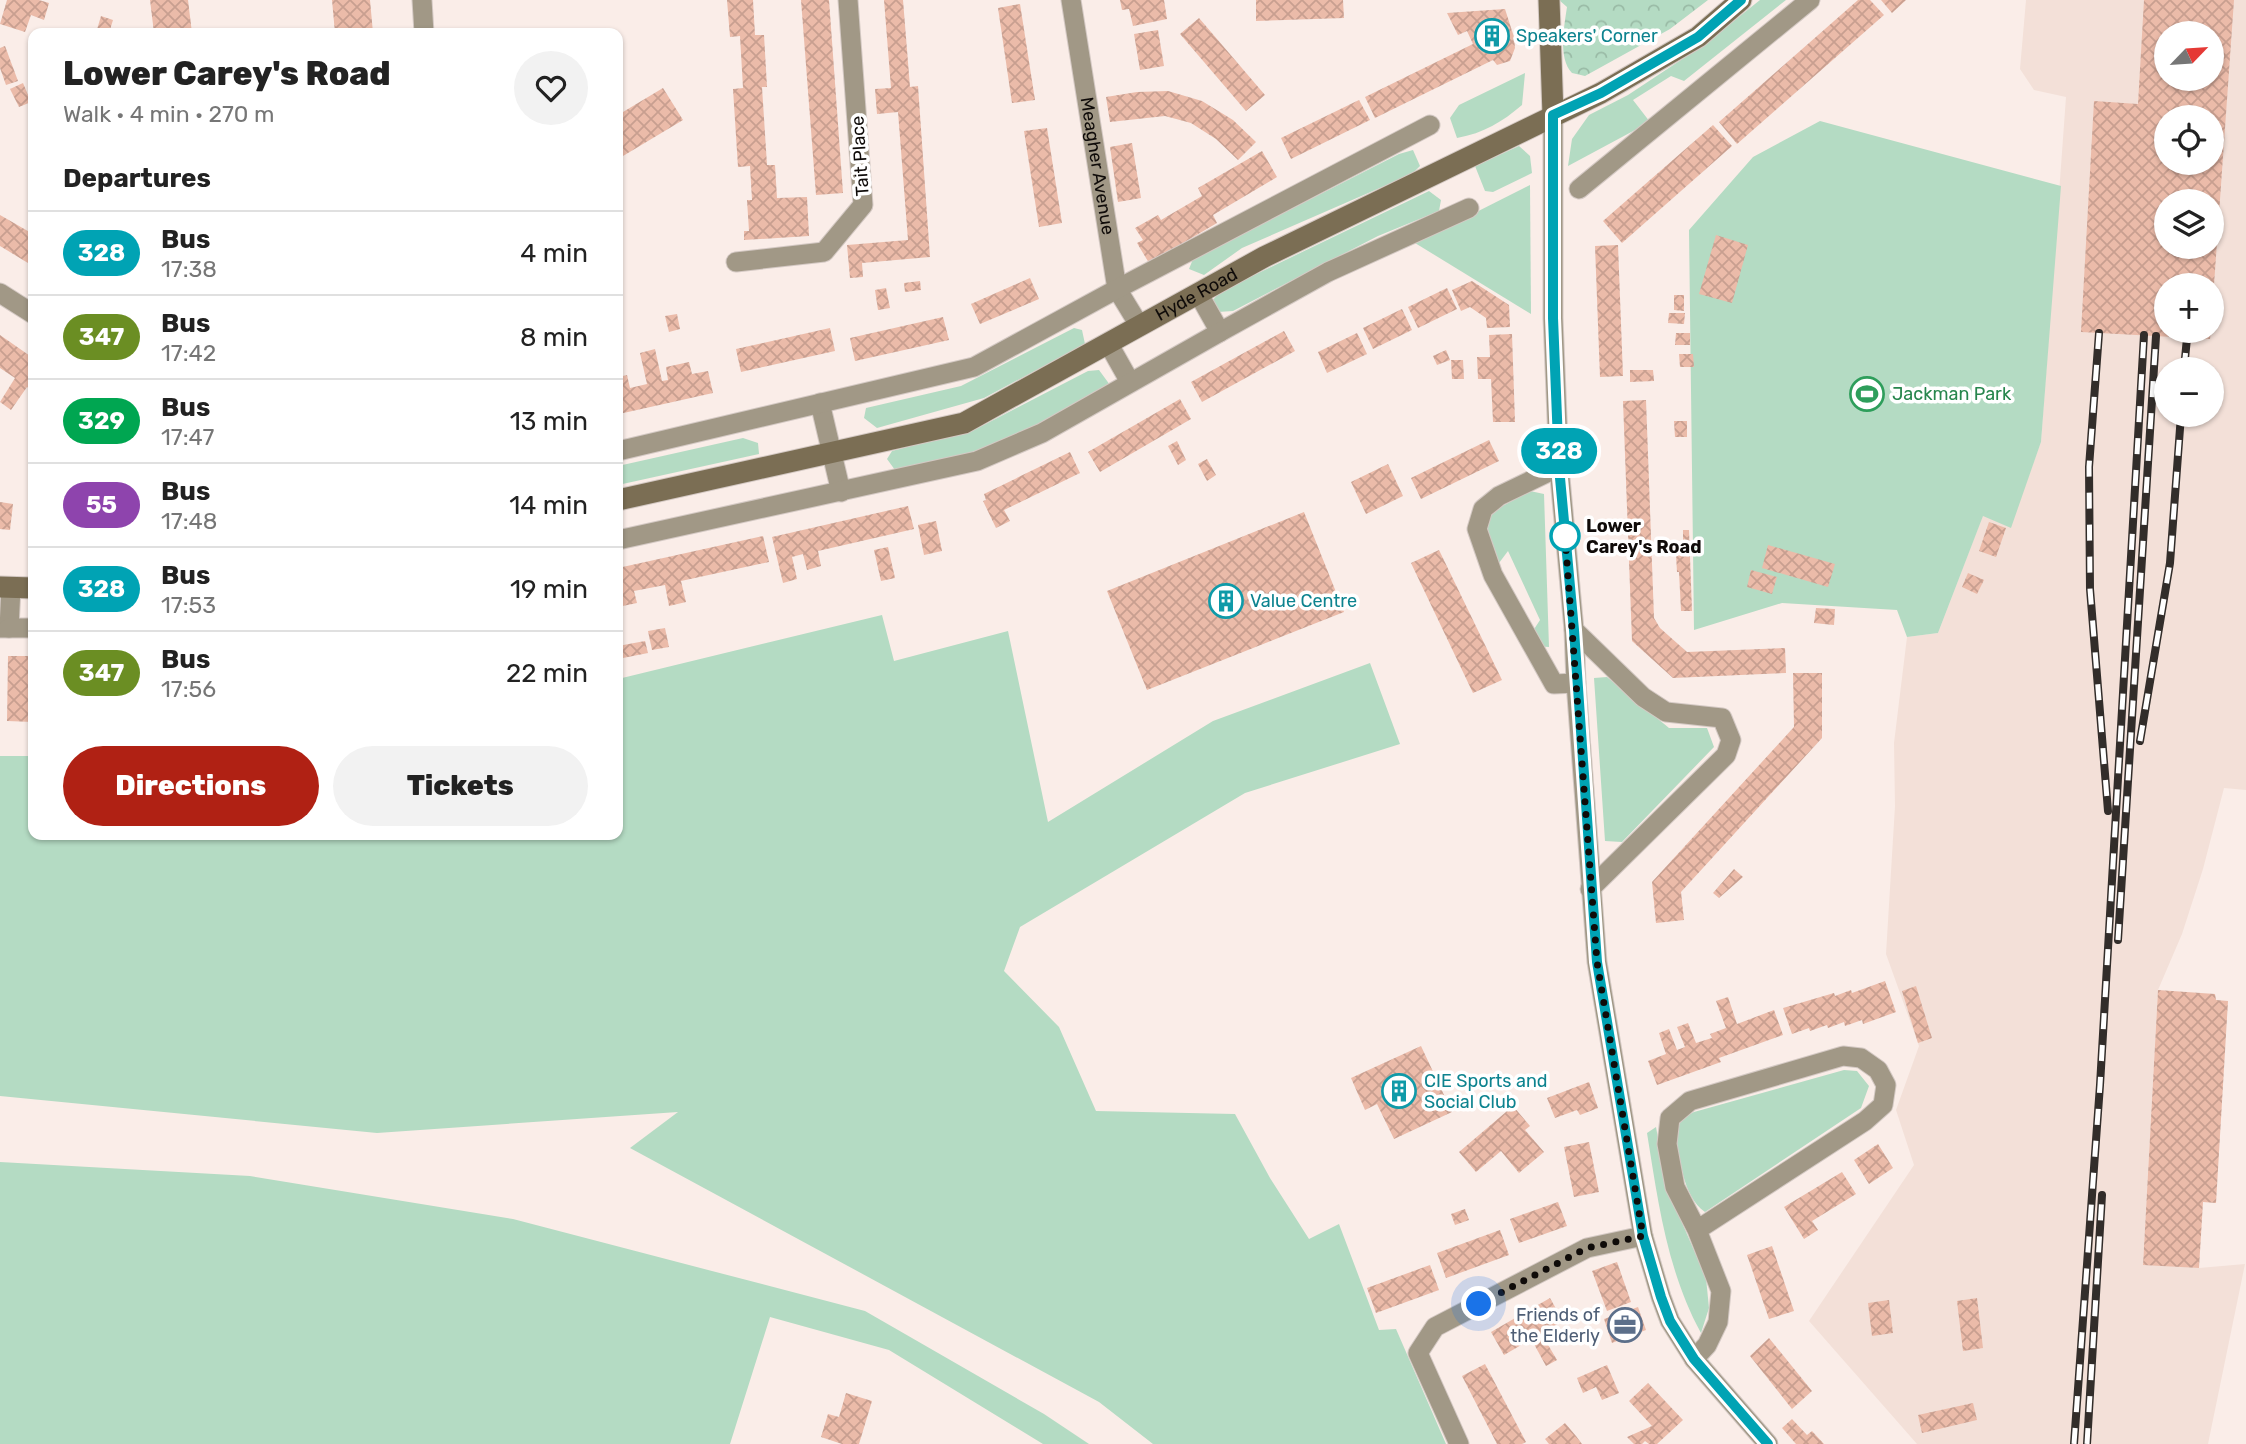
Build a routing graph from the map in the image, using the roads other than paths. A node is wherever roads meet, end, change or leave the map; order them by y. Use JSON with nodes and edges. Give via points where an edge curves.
{"nodes":[{"id":1,"x":422,"y":0,"type":"edge"},
{"id":2,"x":848,"y":0,"type":"edge"},
{"id":3,"x":1071,"y":0,"type":"edge"},
{"id":4,"x":1549,"y":0,"type":"edge"},
{"id":5,"x":1741,"y":0,"type":"edge"},
{"id":6,"x":1810,"y":0,"type":"edge"},
{"id":7,"x":424,"y":28,"type":"edge"},
{"id":8,"x":1553,"y":115,"type":"junction"},
{"id":9,"x":1430,"y":125,"type":"dead end"},
{"id":10,"x":1579,"y":189,"type":"dead end"},
{"id":11,"x":1469,"y":208,"type":"dead end"},
{"id":12,"x":736,"y":262,"type":"dead end"},
{"id":13,"x":1117,"y":289,"type":"junction"},
{"id":14,"x":0,"y":293,"type":"edge"},
{"id":15,"x":1198,"y":293,"type":"junction"},
{"id":16,"x":28,"y":311,"type":"edge"},
{"id":17,"x":1139,"y":325,"type":"junction"},
{"id":18,"x":1220,"y":332,"type":"junction"},
{"id":19,"x":1108,"y":343,"type":"junction"},
{"id":20,"x":1130,"y":382,"type":"junction"},
{"id":21,"x":820,"y":404,"type":"junction"},
{"id":22,"x":623,"y":450,"type":"edge"},
{"id":23,"x":830,"y":453,"type":"junction"},
{"id":24,"x":1559,"y":467,"type":"junction"},
{"id":25,"x":841,"y":492,"type":"junction"},
{"id":26,"x":623,"y":499,"type":"edge"},
{"id":27,"x":623,"y":539,"type":"edge"},
{"id":28,"x":5,"y":587,"type":"edge"},
{"id":29,"x":28,"y":588,"type":"edge"},
{"id":30,"x":4,"y":628,"type":"edge"},
{"id":31,"x":28,"y":628,"type":"edge"},
{"id":32,"x":1574,"y":630,"type":"junction"},
{"id":33,"x":1576,"y":683,"type":"junction"},
{"id":34,"x":1591,"y":889,"type":"junction"},
{"id":35,"x":1697,"y":1230,"type":"junction"},
{"id":36,"x":1643,"y":1236,"type":"junction"},
{"id":37,"x":1694,"y":1359,"type":"junction"},
{"id":38,"x":1459,"y":1444,"type":"edge"},
{"id":39,"x":1768,"y":1444,"type":"edge"}],
"edges":[{"from":1,"to":7,"type":"street"},
{"from":2,"to":12,"type":"street","name":"Tait Place","via":[[863,205],[824,252]]},
{"from":3,"to":13,"type":"street","name":"Meagher Avenue"},
{"from":4,"to":8,"type":"street"},
{"from":5,"to":8,"type":"street","name":"Hyde Road","via":[[1698,37]]},
{"from":6,"to":10,"type":"street"},
{"from":8,"to":15,"type":"street","name":"Hyde Road"},
{"from":8,"to":24,"type":"street"},
{"from":9,"to":13,"type":"street"},
{"from":11,"to":18,"type":"street","via":[[1328,272]]},
{"from":13,"to":17,"type":"street","name":"Meagher Avenue"},
{"from":13,"to":21,"type":"street","via":[[974,367]]},
{"from":14,"to":16,"type":"street"},
{"from":15,"to":17,"type":"street","name":"Hyde Road"},
{"from":15,"to":18,"type":"street"},
{"from":17,"to":19,"type":"street","name":"Hyde Road"},
{"from":18,"to":20,"type":"street"},
{"from":19,"to":20,"type":"street"},
{"from":19,"to":23,"type":"street","name":"Hyde Road","via":[[964,423]]},
{"from":20,"to":25,"type":"street","via":[[1042,433],[977,461]]},
{"from":21,"to":22,"type":"street"},
{"from":21,"to":23,"type":"street"},
{"from":23,"to":25,"type":"street"},
{"from":23,"to":26,"type":"street","name":"Hyde Road"},
{"from":24,"to":32,"type":"street"},
{"from":24,"to":33,"type":"street","via":[[1499,496],[1483,509],[1477,529],[1493,575],[1554,684]]},
{"from":25,"to":27,"type":"street"},
{"from":28,"to":29,"type":"street"},
{"from":28,"to":30,"type":"street"},
{"from":30,"to":31,"type":"street"},
{"from":32,"to":33,"type":"street"},
{"from":32,"to":34,"type":"street","via":[[1643,697],[1666,712],[1722,718],[1731,740],[1726,755]]},
{"from":33,"to":34,"type":"street"},
{"from":34,"to":36,"type":"street","via":[[1597,962]]},
{"from":35,"to":35,"type":"street","via":[[1675,1187],[1667,1144],[1670,1118],[1690,1101],[1843,1056],[1861,1058],[1878,1070],[1886,1085],[1883,1105],[1865,1121]]},
{"from":35,"to":37,"type":"street","via":[[1721,1291],[1718,1322]]},
{"from":36,"to":37,"type":"street","via":[[1670,1321]]},
{"from":36,"to":38,"type":"street","via":[[1587,1248],[1435,1327],[1418,1353]]},
{"from":37,"to":39,"type":"street"}]}
